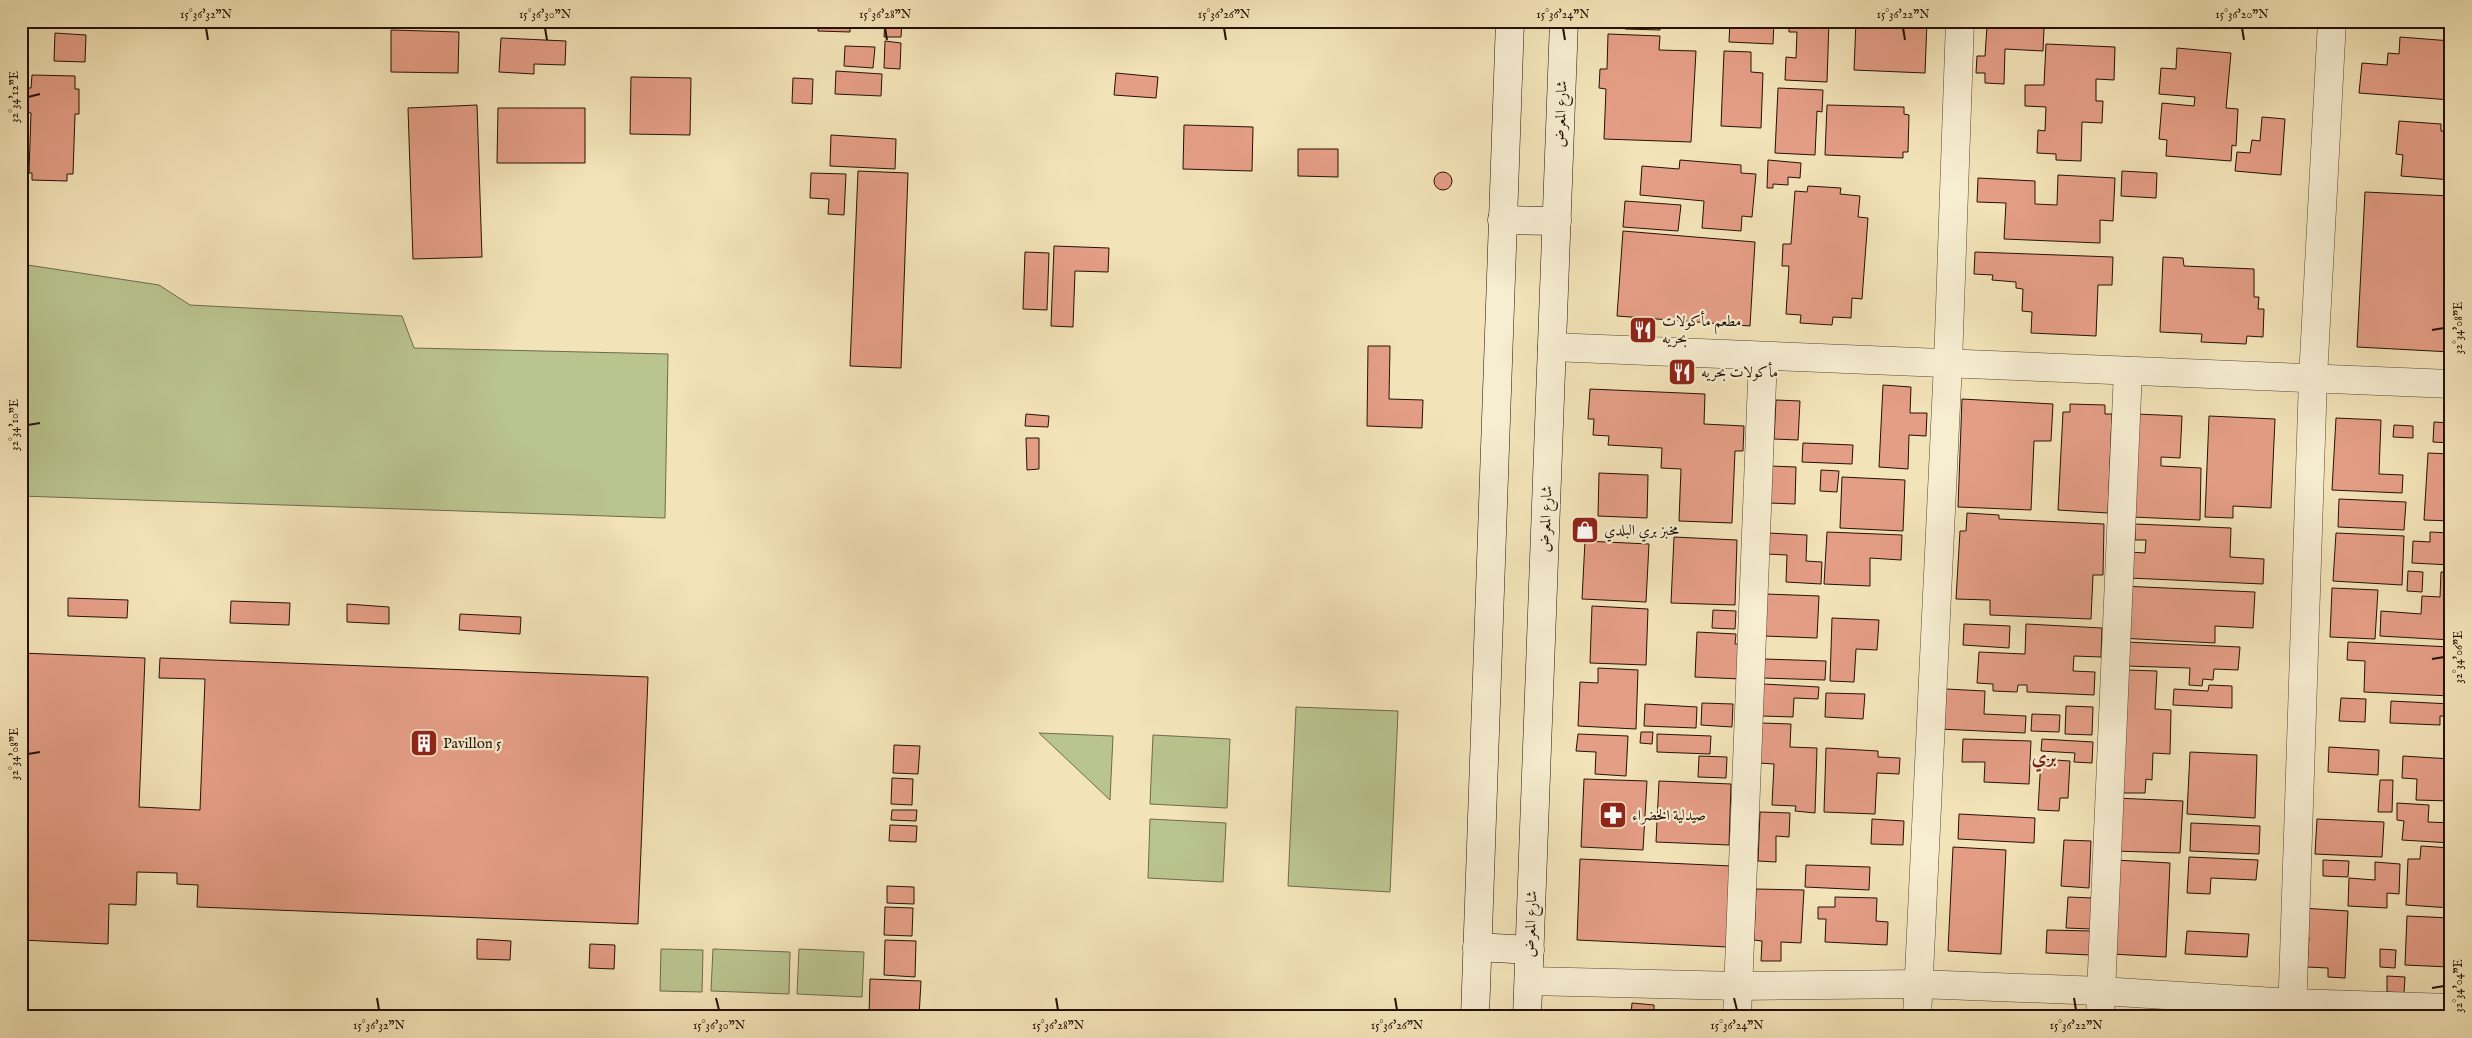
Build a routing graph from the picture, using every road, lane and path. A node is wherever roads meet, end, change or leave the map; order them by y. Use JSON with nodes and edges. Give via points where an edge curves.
{"nodes":[{"id":1,"x":1510,"y":21,"type":"edge"},
{"id":2,"x":1564,"y":21,"type":"edge"},
{"id":3,"x":1960,"y":21,"type":"edge"},
{"id":4,"x":2332,"y":21,"type":"edge"},
{"id":5,"x":1502,"y":220,"type":"junction"},
{"id":6,"x":1557,"y":221,"type":"junction"},
{"id":7,"x":1552,"y":347,"type":"junction"},
{"id":8,"x":1763,"y":356,"type":"junction"},
{"id":9,"x":1948,"y":363,"type":"junction"},
{"id":10,"x":2128,"y":371,"type":"junction"},
{"id":11,"x":2313,"y":378,"type":"junction"},
{"id":12,"x":2451,"y":384,"type":"edge"},
{"id":13,"x":1477,"y":947,"type":"junction"},
{"id":14,"x":1530,"y":950,"type":"junction"},
{"id":15,"x":1528,"y":982,"type":"junction"},
{"id":16,"x":1918,"y":984,"type":"junction"},
{"id":17,"x":1739,"y":986,"type":"junction"},
{"id":18,"x":2101,"y":1004,"type":"edge"},
{"id":19,"x":2451,"y":1008,"type":"edge"},
{"id":20,"x":2292,"y":1010,"type":"edge"},
{"id":21,"x":1475,"y":1017,"type":"edge"},
{"id":22,"x":1527,"y":1017,"type":"edge"},
{"id":23,"x":1737,"y":1017,"type":"edge"},
{"id":24,"x":1917,"y":1017,"type":"edge"}],
"edges":[{"from":1,"to":5,"type":"street"},
{"from":2,"to":6,"type":"street","name":"شارع المعرض"},
{"from":3,"to":9,"type":"street"},
{"from":4,"to":11,"type":"street"},
{"from":5,"to":6,"type":"street"},
{"from":5,"to":13,"type":"street"},
{"from":6,"to":7,"type":"street","name":"شارع المعرض"},
{"from":7,"to":8,"type":"street"},
{"from":7,"to":14,"type":"street","name":"شارع المعرض"},
{"from":8,"to":9,"type":"street"},
{"from":8,"to":17,"type":"street"},
{"from":9,"to":10,"type":"street"},
{"from":9,"to":16,"type":"street"},
{"from":10,"to":11,"type":"street"},
{"from":10,"to":18,"type":"street"},
{"from":11,"to":12,"type":"street"},
{"from":11,"to":20,"type":"street"},
{"from":13,"to":14,"type":"street"},
{"from":13,"to":21,"type":"street"},
{"from":14,"to":15,"type":"street","name":"شارع المعرض"},
{"from":15,"to":17,"type":"street"},
{"from":15,"to":22,"type":"street","name":"شارع المعرض"},
{"from":16,"to":17,"type":"street"},
{"from":16,"to":18,"type":"street"},
{"from":16,"to":24,"type":"street"},
{"from":17,"to":23,"type":"street"},
{"from":18,"to":20,"type":"street"},
{"from":19,"to":20,"type":"street"}]}
